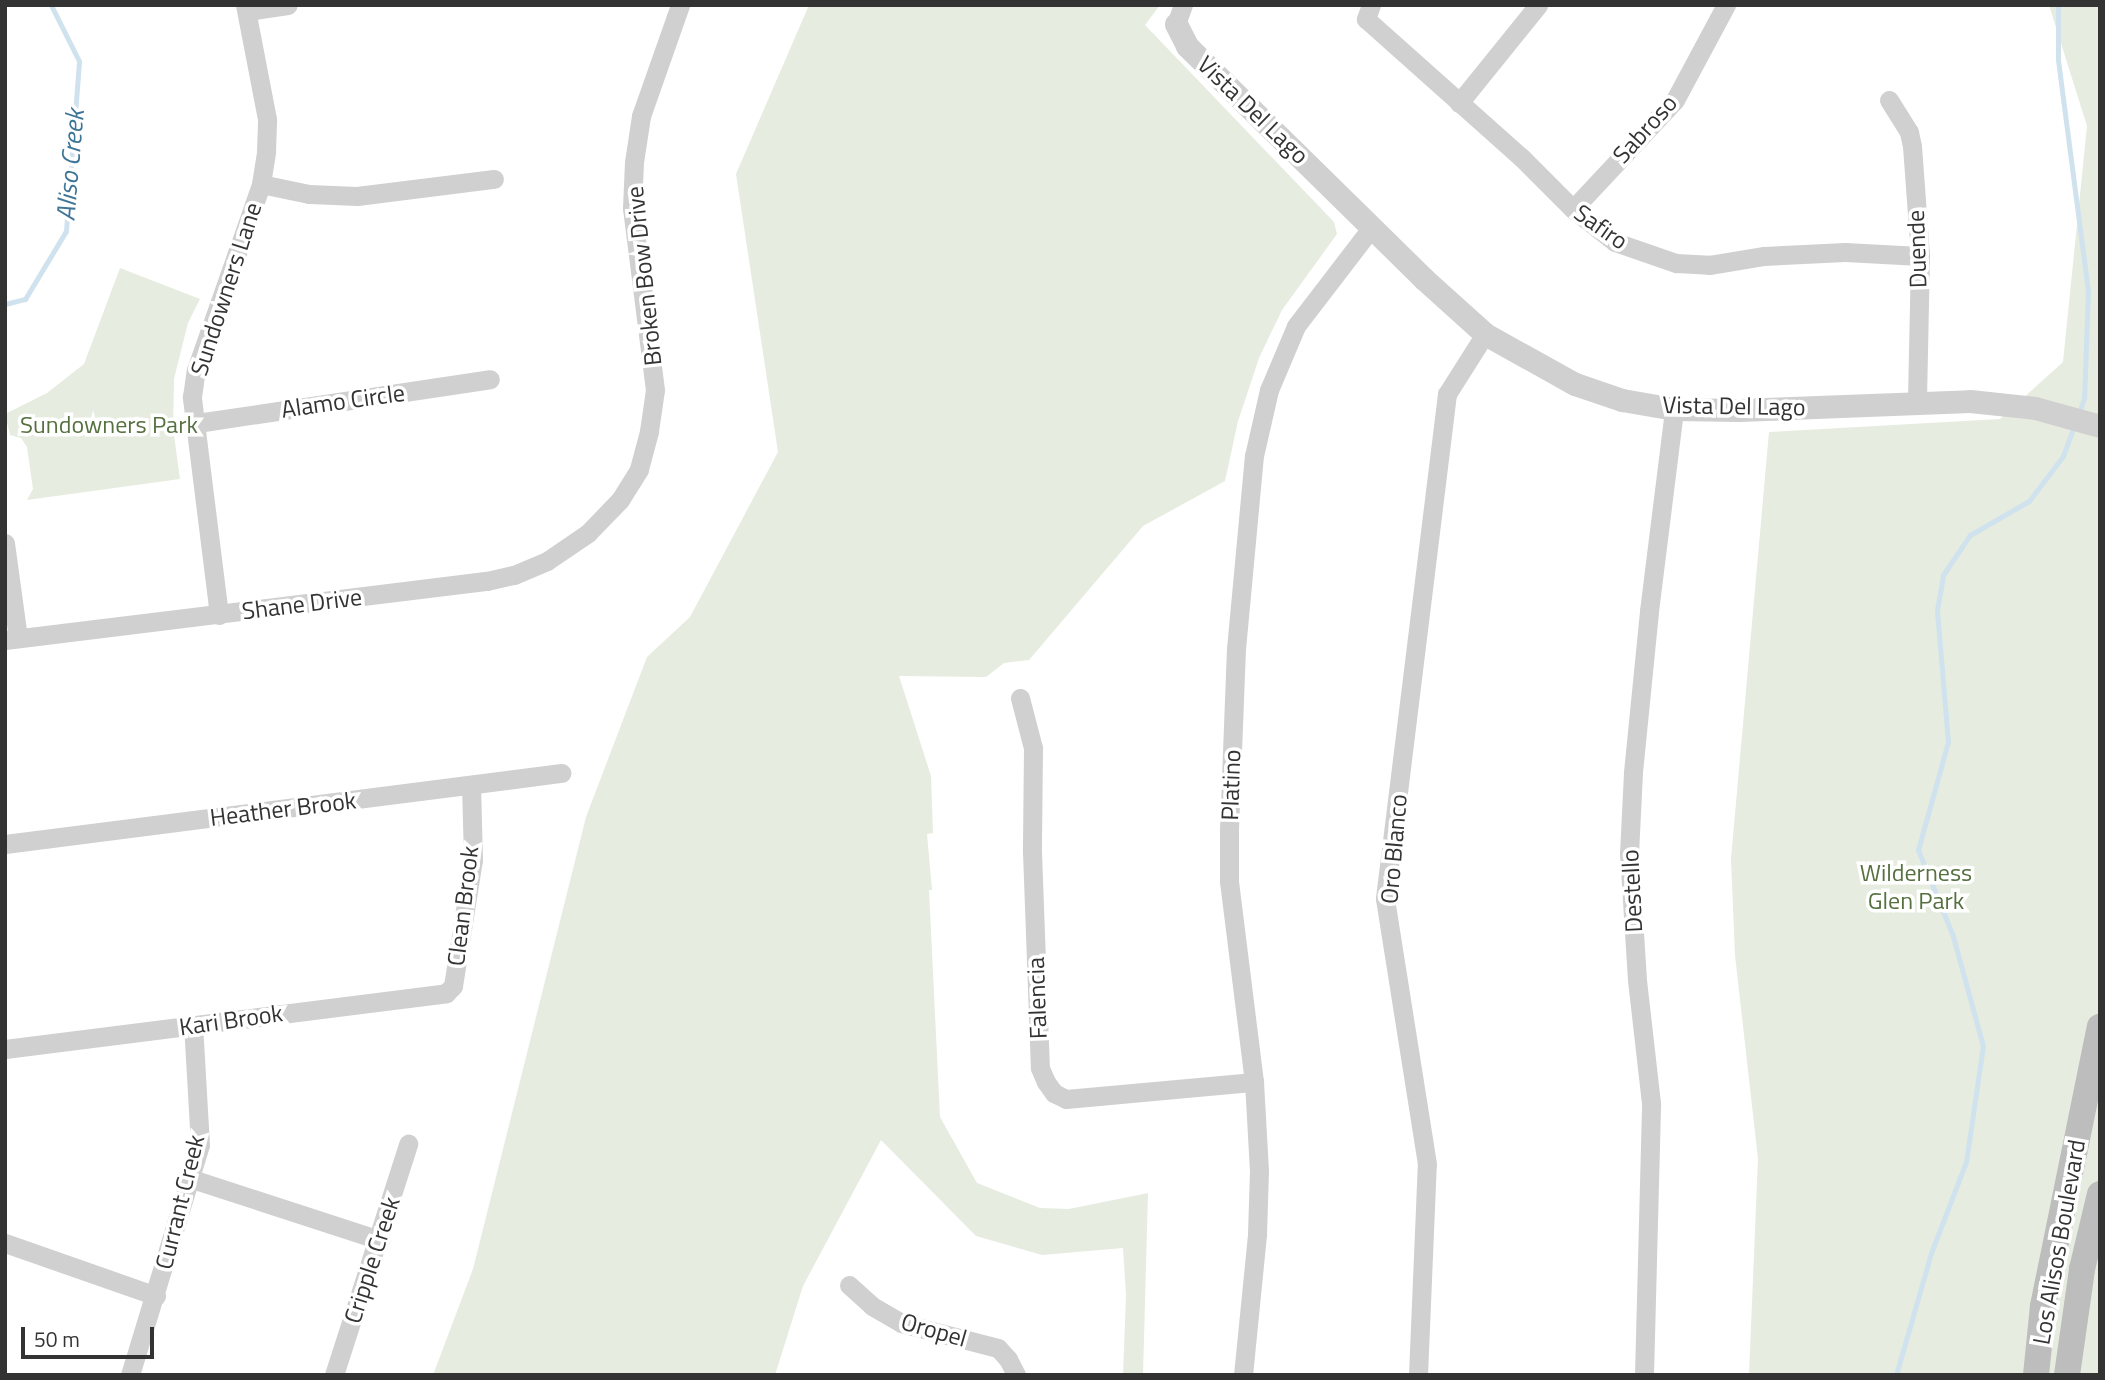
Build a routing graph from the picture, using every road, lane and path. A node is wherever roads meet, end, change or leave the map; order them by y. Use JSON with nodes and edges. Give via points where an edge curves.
{"nodes":[{"id":1,"x":288,"y":5,"type":"edge"},
{"id":2,"x":680,"y":5,"type":"edge"},
{"id":3,"x":1371,"y":5,"type":"edge"},
{"id":4,"x":1538,"y":5,"type":"edge"},
{"id":5,"x":1726,"y":5,"type":"edge"},
{"id":6,"x":246,"y":8,"type":"edge"},
{"id":7,"x":1179,"y":14,"type":"edge"},
{"id":8,"x":1889,"y":100,"type":"dead end"},
{"id":9,"x":1459,"y":103,"type":"junction"},
{"id":10,"x":494,"y":179,"type":"dead end"},
{"id":11,"x":261,"y":184,"type":"junction"},
{"id":12,"x":1573,"y":209,"type":"junction"},
{"id":13,"x":1372,"y":227,"type":"junction"},
{"id":14,"x":1920,"y":256,"type":"junction"},
{"id":15,"x":1485,"y":334,"type":"junction"},
{"id":16,"x":490,"y":379,"type":"dead end"},
{"id":17,"x":1917,"y":403,"type":"junction"},
{"id":18,"x":1674,"y":409,"type":"junction"},
{"id":19,"x":197,"y":423,"type":"junction"},
{"id":20,"x":2098,"y":425,"type":"edge"},
{"id":21,"x":588,"y":533,"type":"joint"},
{"id":22,"x":5,"y":543,"type":"edge"},
{"id":23,"x":219,"y":615,"type":"junction"},
{"id":24,"x":12,"y":639,"type":"edge"},
{"id":25,"x":1020,"y":698,"type":"dead end"},
{"id":26,"x":561,"y":773,"type":"dead end"},
{"id":27,"x":471,"y":785,"type":"junction"},
{"id":28,"x":5,"y":844,"type":"edge"},
{"id":29,"x":453,"y":986,"type":"joint"},
{"id":30,"x":193,"y":1025,"type":"junction"},
{"id":31,"x":2100,"y":1027,"type":"edge"},
{"id":32,"x":5,"y":1049,"type":"edge"},
{"id":33,"x":1254,"y":1082,"type":"junction"},
{"id":34,"x":408,"y":1144,"type":"dead end"},
{"id":35,"x":191,"y":1179,"type":"junction"},
{"id":36,"x":2100,"y":1194,"type":"edge"},
{"id":37,"x":380,"y":1240,"type":"junction"},
{"id":38,"x":5,"y":1243,"type":"edge"},
{"id":39,"x":849,"y":1285,"type":"dead end"},
{"id":40,"x":156,"y":1296,"type":"junction"},
{"id":41,"x":130,"y":1375,"type":"edge"},
{"id":42,"x":334,"y":1375,"type":"edge"},
{"id":43,"x":1016,"y":1375,"type":"edge"},
{"id":44,"x":1243,"y":1375,"type":"edge"},
{"id":45,"x":1418,"y":1375,"type":"edge"},
{"id":46,"x":1644,"y":1375,"type":"edge"},
{"id":47,"x":2036,"y":1375,"type":"edge"},
{"id":48,"x":2067,"y":1375,"type":"edge"}],
"edges":[{"from":1,"to":6,"type":"street"},
{"from":2,"to":21,"type":"street","name":"Broken Bow Drive","via":[[641,116],[634,162],[632,208],[655,390],[649,431],[639,469],[620,500]]},
{"from":3,"to":9,"type":"street","name":"Safiro","via":[[1366,19]]},
{"from":4,"to":9,"type":"street"},
{"from":5,"to":12,"type":"street","name":"Sabroso","via":[[1675,100]]},
{"from":6,"to":11,"type":"street","name":"Sundowners Lane","via":[[267,119]]},
{"from":7,"to":13,"type":"street","name":"Vista Del Lago","via":[[1187,46]]},
{"from":8,"to":14,"type":"street","name":"Duende","via":[[1909,132],[1912,146]]},
{"from":9,"to":12,"type":"street","name":"Safiro"},
{"from":10,"to":11,"type":"street","via":[[357,196],[309,194]]},
{"from":11,"to":19,"type":"street","name":"Sundowners Lane","via":[[195,370],[192,397]]},
{"from":12,"to":14,"type":"street","name":"Safiro","via":[[1615,242],[1676,263],[1709,265],[1764,256],[1845,252]]},
{"from":13,"to":15,"type":"street","name":"Vista Del Lago"},
{"from":13,"to":33,"type":"street","name":"Platino","via":[[1296,326],[1269,390],[1254,456],[1236,649],[1229,881]]},
{"from":14,"to":17,"type":"street","name":"Duende"},
{"from":15,"to":18,"type":"street","name":"Vista Del Lago","via":[[1575,384],[1622,400]]},
{"from":15,"to":45,"type":"street","name":"Oro Blanco","via":[[1447,394],[1385,898],[1427,1164]]},
{"from":16,"to":19,"type":"street","name":"Alamo Circle"},
{"from":17,"to":18,"type":"street","name":"Vista Del Lago","via":[[1739,411]]},
{"from":17,"to":20,"type":"street","name":"Vista Del Lago","via":[[2004,402]]},
{"from":18,"to":46,"type":"street","name":"Destello","via":[[1648,611],[1629,854],[1651,1103]]},
{"from":19,"to":23,"type":"street","name":"Sundowners Lane"},
{"from":21,"to":23,"type":"street","name":"Shane Drive","via":[[547,561],[500,578]]},
{"from":22,"to":24,"type":"street"},
{"from":23,"to":24,"type":"street","name":"Shane Drive"},
{"from":25,"to":33,"type":"street","name":"Falencia","via":[[1033,748],[1038,1028],[1040,1068],[1046,1082],[1066,1099]]},
{"from":26,"to":27,"type":"street","name":"Heather Brook"},
{"from":27,"to":28,"type":"street","name":"Heather Brook"},
{"from":27,"to":29,"type":"street","name":"Clean Brook","via":[[473,860]]},
{"from":29,"to":30,"type":"street","name":"Kari Brook","via":[[436,996]]},
{"from":30,"to":32,"type":"street","name":"Kari Brook"},
{"from":30,"to":35,"type":"street","name":"Currant Creek","via":[[200,1145]]},
{"from":31,"to":47,"type":"main road","name":"Los Alisos Boulevard","via":[[2043,1306]]},
{"from":33,"to":44,"type":"street","name":"Platino","via":[[1257,1234]]},
{"from":34,"to":37,"type":"street","name":"Cripple Creek"},
{"from":35,"to":37,"type":"street"},
{"from":35,"to":40,"type":"street","name":"Currant Creek"},
{"from":36,"to":48,"type":"main road","name":"Los Alisos Boulevard","via":[[2082,1269]]},
{"from":37,"to":42,"type":"street","name":"Cripple Creek"},
{"from":38,"to":40,"type":"street"},
{"from":39,"to":43,"type":"street","name":"Oropel","via":[[901,1323],[998,1348]]},
{"from":40,"to":41,"type":"street","name":"Currant Creek"}]}
